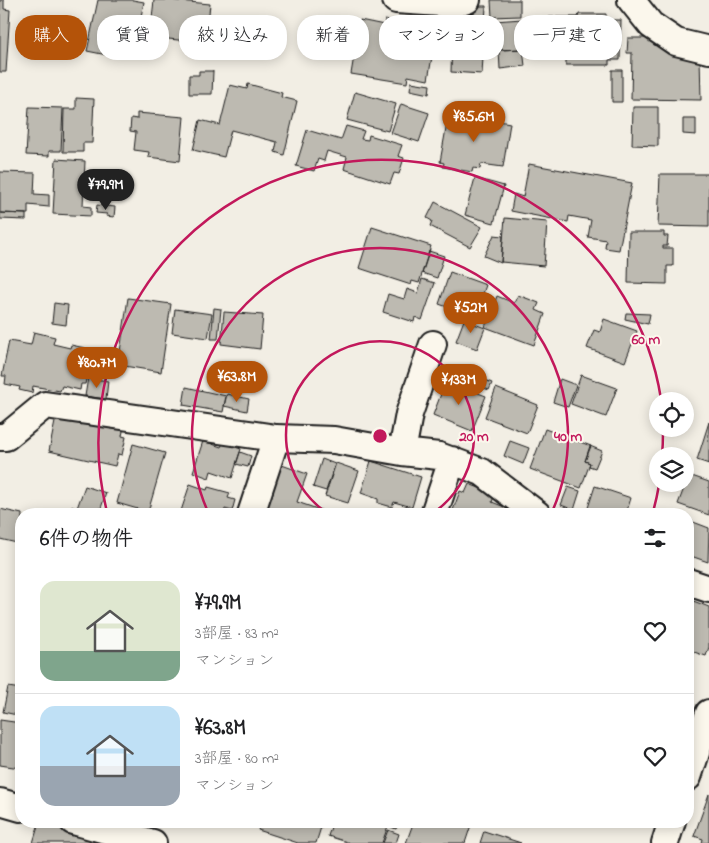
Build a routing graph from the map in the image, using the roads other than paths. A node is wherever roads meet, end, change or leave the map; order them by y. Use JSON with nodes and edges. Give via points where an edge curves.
{"nodes":[{"id":1,"x":396,"y":0,"type":"edge"},
{"id":2,"x":467,"y":0,"type":"edge"},
{"id":3,"x":631,"y":0,"type":"edge"},
{"id":4,"x":709,"y":50,"type":"edge"},
{"id":5,"x":434,"y":344,"type":"dead end"},
{"id":6,"x":0,"y":437,"type":"edge"},
{"id":7,"x":276,"y":438,"type":"junction"},
{"id":8,"x":402,"y":452,"type":"junction"},
{"id":9,"x":452,"y":460,"type":"junction"},
{"id":10,"x":254,"y":508,"type":"edge"},
{"id":11,"x":436,"y":508,"type":"edge"},
{"id":12,"x":529,"y":508,"type":"edge"},
{"id":13,"x":694,"y":584,"type":"edge"},
{"id":14,"x":709,"y":589,"type":"edge"},
{"id":15,"x":709,"y":713,"type":"edge"},
{"id":16,"x":694,"y":759,"type":"edge"},
{"id":17,"x":0,"y":802,"type":"edge"},
{"id":18,"x":15,"y":806,"type":"edge"},
{"id":19,"x":91,"y":828,"type":"edge"},
{"id":20,"x":670,"y":828,"type":"edge"},
{"id":21,"x":116,"y":838,"type":"edge"},
{"id":22,"x":153,"y":843,"type":"edge"},
{"id":23,"x":665,"y":843,"type":"edge"}],
"edges":[{"from":1,"to":2,"type":"street","via":[[455,4]]},
{"from":3,"to":4,"type":"street","via":[[651,25],[676,42]]},
{"from":5,"to":8,"type":"street","via":[[409,414]]},
{"from":6,"to":7,"type":"street","via":[[6,438],[45,405]]},
{"from":7,"to":8,"type":"street","via":[[334,440]]},
{"from":7,"to":10,"type":"street"},
{"from":8,"to":9,"type":"street"},
{"from":9,"to":11,"type":"street"},
{"from":9,"to":12,"type":"street","via":[[482,472]]},
{"from":13,"to":14,"type":"street"},
{"from":15,"to":16,"type":"street"},
{"from":17,"to":18,"type":"street"},
{"from":19,"to":21,"type":"street"},
{"from":20,"to":23,"type":"street"},
{"from":21,"to":22,"type":"street"}]}
